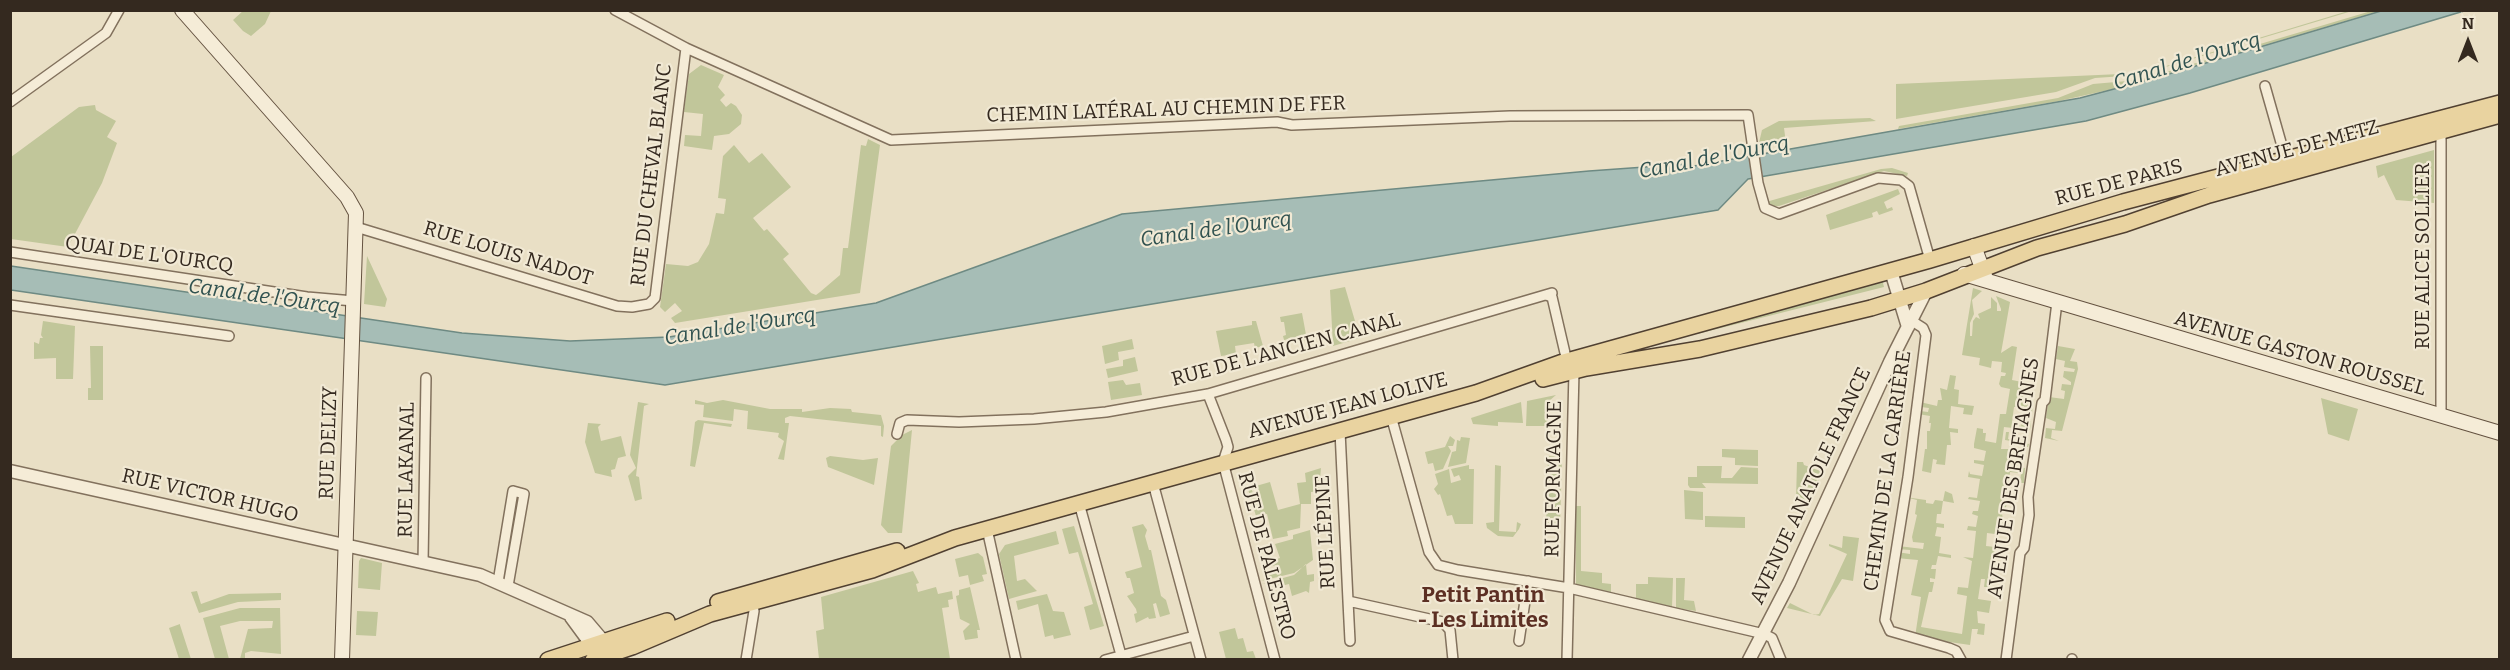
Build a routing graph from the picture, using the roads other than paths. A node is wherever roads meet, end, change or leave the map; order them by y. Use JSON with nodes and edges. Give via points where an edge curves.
{"nodes":[{"id":1,"x":119,"y":10,"type":"edge"},
{"id":2,"x":172,"y":10,"type":"edge"},
{"id":3,"x":183,"y":10,"type":"edge"},
{"id":4,"x":615,"y":10,"type":"edge"},
{"id":5,"x":686,"y":48,"type":"junction"},
{"id":6,"x":2265,"y":86,"type":"dead end"},
{"id":7,"x":10,"y":102,"type":"edge"},
{"id":8,"x":2499,"y":103,"type":"edge"},
{"id":9,"x":2499,"y":115,"type":"edge"},
{"id":10,"x":2441,"y":131,"type":"junction"},
{"id":11,"x":2286,"y":160,"type":"junction"},
{"id":12,"x":356,"y":227,"type":"junction"},
{"id":13,"x":1974,"y":246,"type":"junction"},
{"id":14,"x":10,"y":252,"type":"edge"},
{"id":15,"x":1930,"y":260,"type":"junction"},
{"id":16,"x":1891,"y":271,"type":"junction"},
{"id":17,"x":1984,"y":274,"type":"junction"},
{"id":18,"x":1926,"y":291,"type":"junction"},
{"id":19,"x":1900,"y":299,"type":"junction"},
{"id":20,"x":2057,"y":302,"type":"junction"},
{"id":21,"x":649,"y":304,"type":"joint"},
{"id":22,"x":10,"y":305,"type":"edge"},
{"id":23,"x":353,"y":305,"type":"junction"},
{"id":24,"x":1751,"y":311,"type":"joint"},
{"id":25,"x":1910,"y":324,"type":"junction"},
{"id":26,"x":229,"y":336,"type":"dead end"},
{"id":27,"x":1565,"y":353,"type":"dead end"},
{"id":28,"x":1574,"y":371,"type":"junction"},
{"id":29,"x":426,"y":378,"type":"dead end"},
{"id":30,"x":1476,"y":393,"type":"junction"},
{"id":31,"x":1208,"y":394,"type":"junction"},
{"id":32,"x":1391,"y":416,"type":"junction"},
{"id":33,"x":2441,"y":416,"type":"junction"},
{"id":34,"x":1340,"y":431,"type":"junction"},
{"id":35,"x":897,"y":434,"type":"dead end"},
{"id":36,"x":2499,"y":434,"type":"edge"},
{"id":37,"x":1223,"y":462,"type":"junction"},
{"id":38,"x":10,"y":471,"type":"edge"},
{"id":39,"x":1153,"y":483,"type":"junction"},
{"id":40,"x":1079,"y":503,"type":"junction"},
{"id":41,"x":987,"y":529,"type":"junction"},
{"id":42,"x":346,"y":546,"type":"junction"},
{"id":43,"x":423,"y":563,"type":"junction"},
{"id":44,"x":1528,"y":581,"type":"junction"},
{"id":45,"x":503,"y":584,"type":"junction"},
{"id":46,"x":1569,"y":588,"type":"junction"},
{"id":47,"x":752,"y":597,"type":"junction"},
{"id":48,"x":1348,"y":601,"type":"junction"},
{"id":49,"x":1764,"y":634,"type":"junction"},
{"id":50,"x":1194,"y":636,"type":"junction"},
{"id":51,"x":1350,"y":641,"type":"dead end"},
{"id":52,"x":1519,"y":641,"type":"dead end"},
{"id":53,"x":598,"y":651,"type":"edge"},
{"id":54,"x":1121,"y":655,"type":"junction"},
{"id":55,"x":342,"y":660,"type":"edge"},
{"id":56,"x":548,"y":660,"type":"edge"},
{"id":57,"x":746,"y":660,"type":"edge"},
{"id":58,"x":1016,"y":660,"type":"edge"},
{"id":59,"x":1105,"y":660,"type":"edge"},
{"id":60,"x":1201,"y":660,"type":"edge"},
{"id":61,"x":1275,"y":660,"type":"edge"},
{"id":62,"x":1453,"y":660,"type":"edge"},
{"id":63,"x":1567,"y":660,"type":"edge"},
{"id":64,"x":1749,"y":660,"type":"edge"},
{"id":65,"x":1781,"y":660,"type":"edge"},
{"id":66,"x":1961,"y":660,"type":"edge"},
{"id":67,"x":2006,"y":660,"type":"edge"}],
"edges":[{"from":1,"to":7,"type":"street","via":[[106,33]]},
{"from":2,"to":12,"type":"main road","via":[[342,203]]},
{"from":3,"to":12,"type":"main road","name":"RUE DELIZY","via":[[347,197],[356,213]]},
{"from":4,"to":5,"type":"street","name":"CHEMIN LATÉRAL AU CHEMIN DE FER"},
{"from":5,"to":15,"type":"street","name":"CHEMIN LATÉRAL AU CHEMIN DE FER","via":[[891,140],[1277,122],[1292,125],[1510,116],[1748,115],[1765,208],[1779,214],[1878,178],[1901,180],[1909,186]]},
{"from":5,"to":21,"type":"street","name":"RUE DU CHEVAL BLANC","via":[[654,298]]},
{"from":6,"to":11,"type":"street"},
{"from":8,"to":11,"type":"main road","name":"RUE DE PARIS"},
{"from":9,"to":10,"type":"main road","name":"AVENUE DE METZ"},
{"from":10,"to":17,"type":"main road","name":"AVENUE DE METZ","via":[[2209,195],[2037,248]]},
{"from":10,"to":33,"type":"street","name":"RUE ALICE SOLLIER"},
{"from":11,"to":13,"type":"main road","name":"RUE DE PARIS"},
{"from":12,"to":21,"type":"street","name":"RUE LOUIS NADOT","via":[[617,306]]},
{"from":12,"to":23,"type":"main road","name":"RUE DELIZY"},
{"from":13,"to":15,"type":"main road","name":"RUE DE PARIS"},
{"from":13,"to":17,"type":"main road"},
{"from":14,"to":23,"type":"street","name":"QUAI DE L'OURCQ"},
{"from":15,"to":16,"type":"main road","name":"RUE DE PARIS"},
{"from":16,"to":19,"type":"street"},
{"from":16,"to":24,"type":"main road","name":"RUE DE PARIS"},
{"from":17,"to":18,"type":"main road","via":[[1964,274]]},
{"from":17,"to":20,"type":"main road","name":"AVENUE GASTON ROUSSEL"},
{"from":18,"to":19,"type":"main road"},
{"from":18,"to":25,"type":"street","name":"AVENUE ANATOLE FRANCE"},
{"from":19,"to":25,"type":"street"},
{"from":19,"to":28,"type":"main road","via":[[1700,349]]},
{"from":20,"to":33,"type":"main road","name":"AVENUE GASTON ROUSSEL"},
{"from":20,"to":67,"type":"street","name":"AVENUE DES BRETAGNES"},
{"from":22,"to":26,"type":"street"},
{"from":23,"to":42,"type":"main road","name":"RUE DELIZY"},
{"from":24,"to":30,"type":"main road","name":"AVENUE JEAN LOLIVE","via":[[1560,363]]},
{"from":25,"to":49,"type":"street","name":"AVENUE ANATOLE FRANCE"},
{"from":25,"to":66,"type":"street","name":"CHEMIN DE LA CARRIÈRE","via":[[1923,328],[1926,334],[1885,620],[1890,631],[1949,648]]},
{"from":27,"to":31,"type":"street","name":"RUE DE L'ANCIEN CANAL","via":[[1549,294]]},
{"from":28,"to":30,"type":"main road"},
{"from":28,"to":46,"type":"street","name":"RUE FORMAGNE"},
{"from":29,"to":43,"type":"street","name":"RUE LAKANAL"},
{"from":30,"to":32,"type":"main road","name":"AVENUE JEAN LOLIVE"},
{"from":31,"to":35,"type":"street","name":"RUE DE L'ANCIEN CANAL","via":[[1106,412],[1043,418],[978,422],[907,420],[900,423]]},
{"from":31,"to":37,"type":"street","via":[[1228,447]]},
{"from":32,"to":34,"type":"main road","name":"AVENUE JEAN LOLIVE"},
{"from":32,"to":44,"type":"street","via":[[1431,558],[1447,568]]},
{"from":33,"to":36,"type":"main road","name":"AVENUE GASTON ROUSSEL"},
{"from":34,"to":37,"type":"main road","name":"AVENUE JEAN LOLIVE"},
{"from":34,"to":48,"type":"street","name":"RUE LÉPINE"},
{"from":37,"to":39,"type":"main road","name":"AVENUE JEAN LOLIVE"},
{"from":37,"to":61,"type":"street","name":"RUE DE PALESTRO"},
{"from":38,"to":42,"type":"street","name":"RUE VICTOR HUGO"},
{"from":39,"to":40,"type":"main road","name":"AVENUE JEAN LOLIVE"},
{"from":39,"to":50,"type":"street"},
{"from":40,"to":41,"type":"main road","name":"AVENUE JEAN LOLIVE"},
{"from":40,"to":54,"type":"street"},
{"from":41,"to":47,"type":"main road","name":"AVENUE JEAN LOLIVE","via":[[912,547]]},
{"from":41,"to":58,"type":"street"},
{"from":42,"to":43,"type":"street","name":"RUE VICTOR HUGO"},
{"from":42,"to":55,"type":"main road","name":"RUE DELIZY"},
{"from":43,"to":45,"type":"street","name":"RUE VICTOR HUGO"},
{"from":44,"to":46,"type":"street"},
{"from":44,"to":52,"type":"street"},
{"from":45,"to":45,"type":"street","via":[[524,494],[513,491]]},
{"from":45,"to":53,"type":"street","name":"RUE VICTOR HUGO","via":[[587,622]]},
{"from":46,"to":49,"type":"street"},
{"from":46,"to":63,"type":"street","name":"RUE FORMAGNE"},
{"from":47,"to":53,"type":"main road","name":"AVENUE JEAN LOLIVE"},
{"from":47,"to":57,"type":"street","via":[[754,616]]},
{"from":48,"to":51,"type":"street"},
{"from":48,"to":62,"type":"street","name":"RUE LÉPINE","via":[[1443,622],[1450,630]]},
{"from":49,"to":64,"type":"street","name":"AVENUE ANATOLE FRANCE"},
{"from":49,"to":65,"type":"street","via":[[1772,638]]},
{"from":50,"to":54,"type":"street"},
{"from":50,"to":60,"type":"street"},
{"from":53,"to":56,"type":"main road","name":"AVENUE JEAN LOLIVE"},
{"from":54,"to":59,"type":"street"}]}
